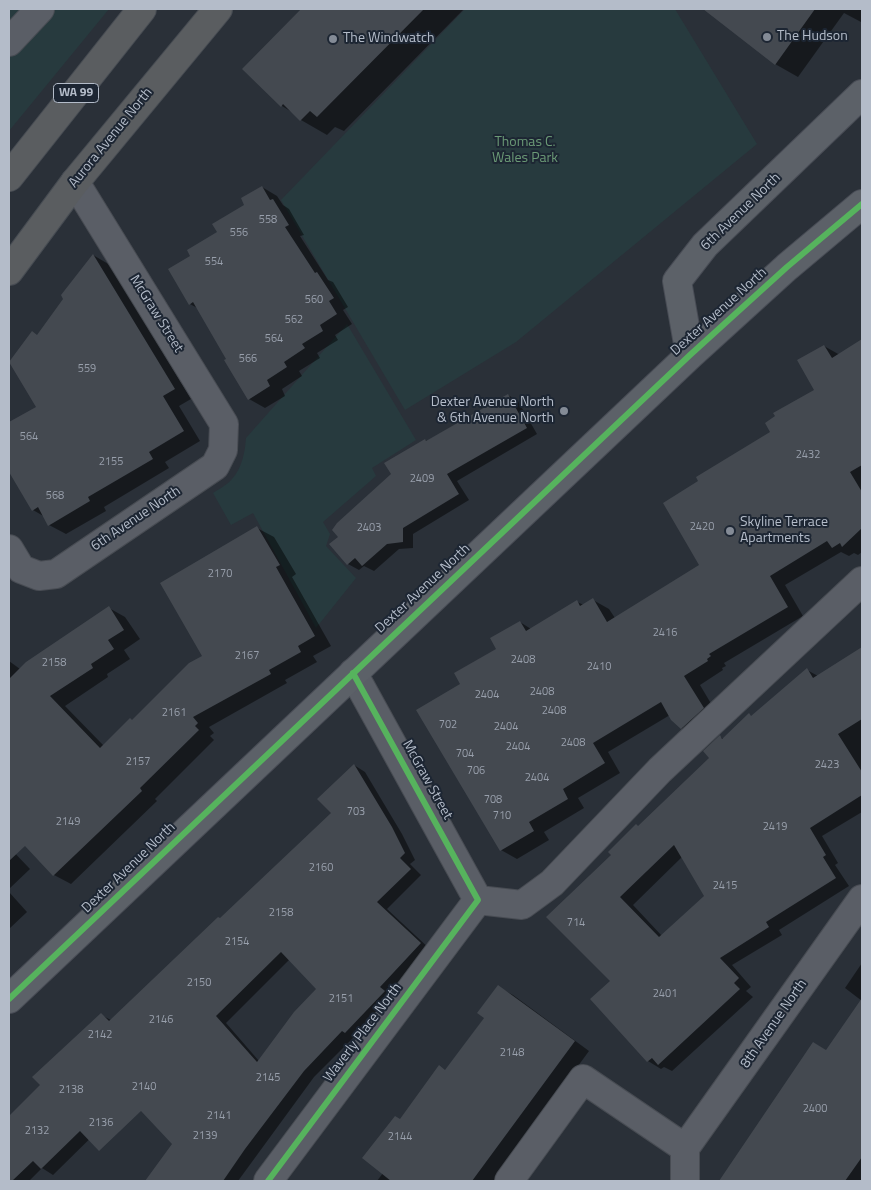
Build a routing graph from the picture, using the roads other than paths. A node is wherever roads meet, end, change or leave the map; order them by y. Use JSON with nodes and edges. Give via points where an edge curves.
{"nodes":[{"id":1,"x":40,"y":9,"type":"edge"},
{"id":2,"x":142,"y":9,"type":"edge"},
{"id":3,"x":218,"y":9,"type":"edge"},
{"id":4,"x":9,"y":42,"type":"edge"},
{"id":5,"x":862,"y":94,"type":"edge"},
{"id":6,"x":9,"y":177,"type":"edge"},
{"id":7,"x":75,"y":182,"type":"junction"},
{"id":8,"x":862,"y":204,"type":"edge"},
{"id":9,"x":9,"y":271,"type":"edge"},
{"id":10,"x":690,"y":355,"type":"junction"},
{"id":11,"x":223,"y":450,"type":"joint"},
{"id":12,"x":9,"y":548,"type":"edge"},
{"id":13,"x":862,"y":581,"type":"edge"},
{"id":14,"x":353,"y":672,"type":"junction"},
{"id":15,"x":862,"y":899,"type":"edge"},
{"id":16,"x":478,"y":900,"type":"junction"},
{"id":17,"x":9,"y":999,"type":"edge"},
{"id":18,"x":685,"y":1148,"type":"junction"},
{"id":19,"x":268,"y":1181,"type":"edge"},
{"id":20,"x":508,"y":1181,"type":"edge"},
{"id":21,"x":685,"y":1181,"type":"edge"}],
"edges":[{"from":1,"to":4,"type":"street"},
{"from":2,"to":6,"type":"highway","number":"WA 99"},
{"from":3,"to":7,"type":"highway","name":"Aurora Avenue North"},
{"from":5,"to":10,"type":"main road","name":"6th Avenue North","via":[[704,245],[677,281]]},
{"from":7,"to":9,"type":"highway","name":"Aurora Avenue North"},
{"from":7,"to":11,"type":"street","name":"McGraw Street","via":[[224,424]]},
{"from":8,"to":10,"type":"main road","name":"Dexter Avenue North","via":[[787,266]]},
{"from":10,"to":14,"type":"main road","name":"Dexter Avenue North"},
{"from":11,"to":12,"type":"street","name":"6th Avenue North","via":[[214,466],[56,574],[40,576],[21,569]]},
{"from":13,"to":16,"type":"street","via":[[660,770],[552,883],[522,905]]},
{"from":14,"to":16,"type":"street","name":"McGraw Street"},
{"from":14,"to":17,"type":"main road","name":"Dexter Avenue North"},
{"from":15,"to":18,"type":"street","name":"8th Avenue North"},
{"from":16,"to":19,"type":"street","name":"Waverly Place North"},
{"from":18,"to":20,"type":"street","via":[[583,1079]]},
{"from":18,"to":21,"type":"street"}]}
